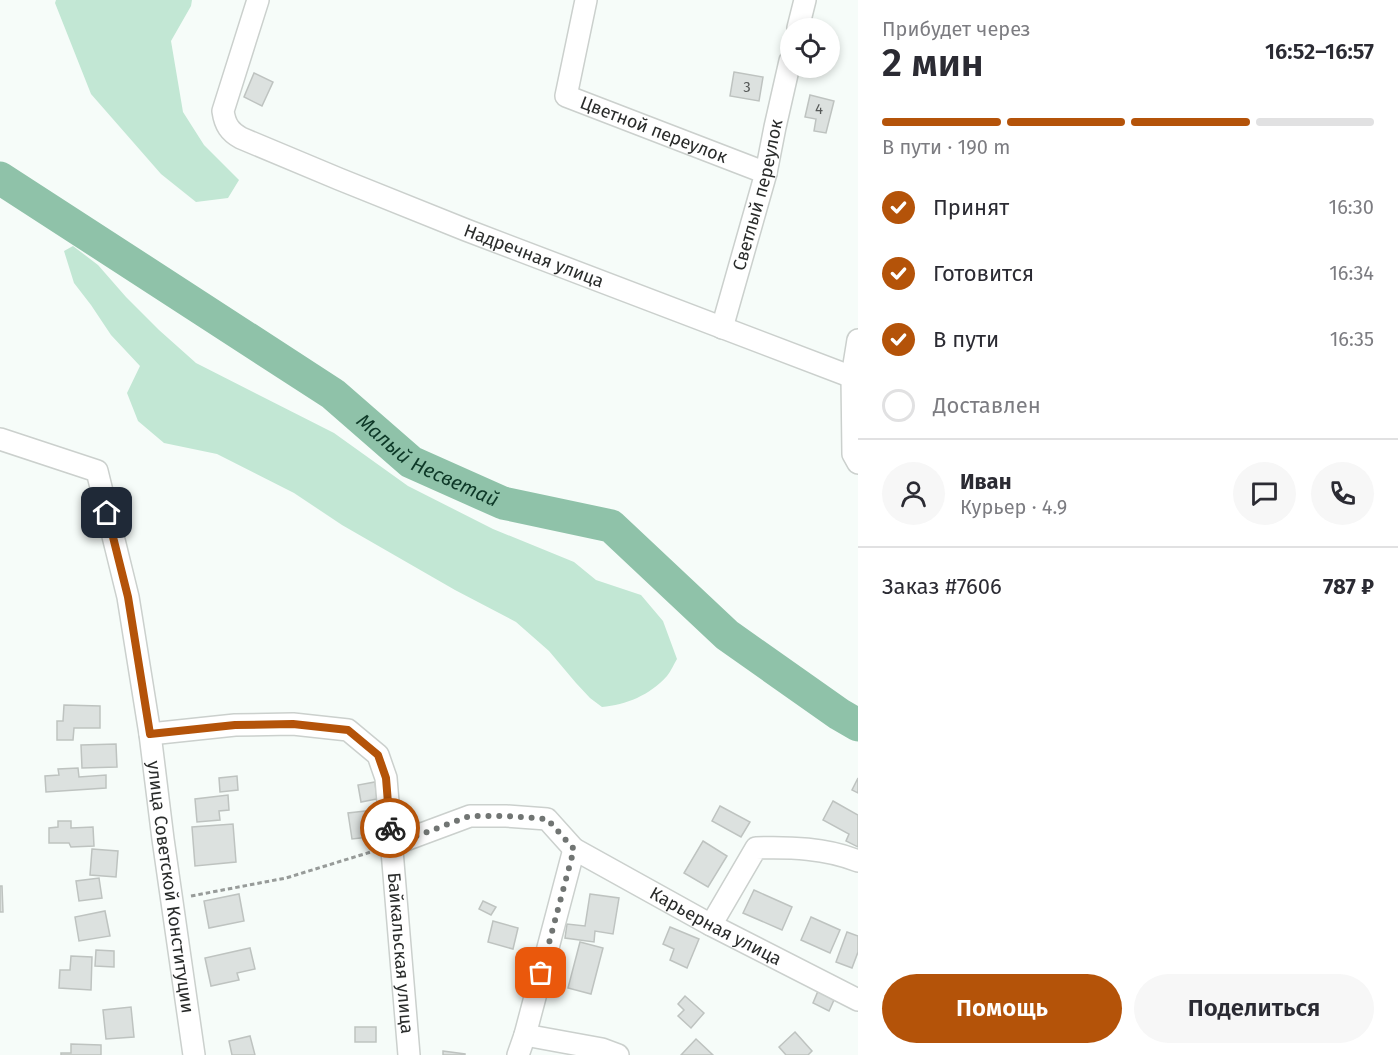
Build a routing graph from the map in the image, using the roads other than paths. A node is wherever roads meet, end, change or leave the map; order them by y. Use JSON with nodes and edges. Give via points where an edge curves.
{"nodes":[{"id":1,"x":258,"y":0,"type":"edge"},
{"id":2,"x":586,"y":0,"type":"edge"},
{"id":3,"x":805,"y":0,"type":"edge"},
{"id":4,"x":800,"y":18,"type":"edge"},
{"id":5,"x":786,"y":78,"type":"edge"},
{"id":6,"x":766,"y":173,"type":"junction"},
{"id":7,"x":722,"y":328,"type":"junction"},
{"id":8,"x":858,"y":340,"type":"edge"},
{"id":9,"x":852,"y":377,"type":"junction"},
{"id":10,"x":0,"y":439,"type":"edge"},
{"id":11,"x":855,"y":458,"type":"edge"},
{"id":12,"x":150,"y":734,"type":"junction"},
{"id":13,"x":392,"y":845,"type":"junction"},
{"id":14,"x":574,"y":849,"type":"junction"},
{"id":15,"x":858,"y":861,"type":"edge"},
{"id":16,"x":711,"y":925,"type":"junction"},
{"id":17,"x":856,"y":994,"type":"edge"},
{"id":18,"x":521,"y":1045,"type":"edge"},
{"id":19,"x":194,"y":1055,"type":"edge"},
{"id":20,"x":410,"y":1055,"type":"edge"},
{"id":21,"x":618,"y":1055,"type":"edge"}],
"edges":[{"from":1,"to":7,"type":"street","name":"Надречная улица","via":[[223,111],[231,132],[328,175]]},
{"from":2,"to":6,"type":"street","name":"Цветной переулок","via":[[566,96]]},
{"from":3,"to":4,"type":"street"},
{"from":5,"to":6,"type":"street","name":"Светлый переулок"},
{"from":6,"to":7,"type":"street","name":"Светлый переулок"},
{"from":7,"to":9,"type":"street","name":"Надречная улица"},
{"from":8,"to":9,"type":"street"},
{"from":9,"to":11,"type":"street"},
{"from":10,"to":12,"type":"street","name":"улица Советской Конституции","via":[[97,471],[128,597]]},
{"from":12,"to":13,"type":"street","name":"Байкальская улица","via":[[235,725],[293,724],[348,730],[378,755],[386,778]]},
{"from":12,"to":19,"type":"street","name":"улица Советской Конституции"},
{"from":13,"to":14,"type":"street","name":"Карьерная улица","via":[[470,816],[506,816],[547,819]]},
{"from":13,"to":20,"type":"street","name":"Байкальская улица"},
{"from":14,"to":16,"type":"street","name":"Карьерная улица"},
{"from":14,"to":18,"type":"street"},
{"from":15,"to":16,"type":"street","via":[[842,854],[756,848]]},
{"from":16,"to":17,"type":"street","name":"Карьерная улица"},
{"from":18,"to":21,"type":"street","via":[[602,1049]]}]}
